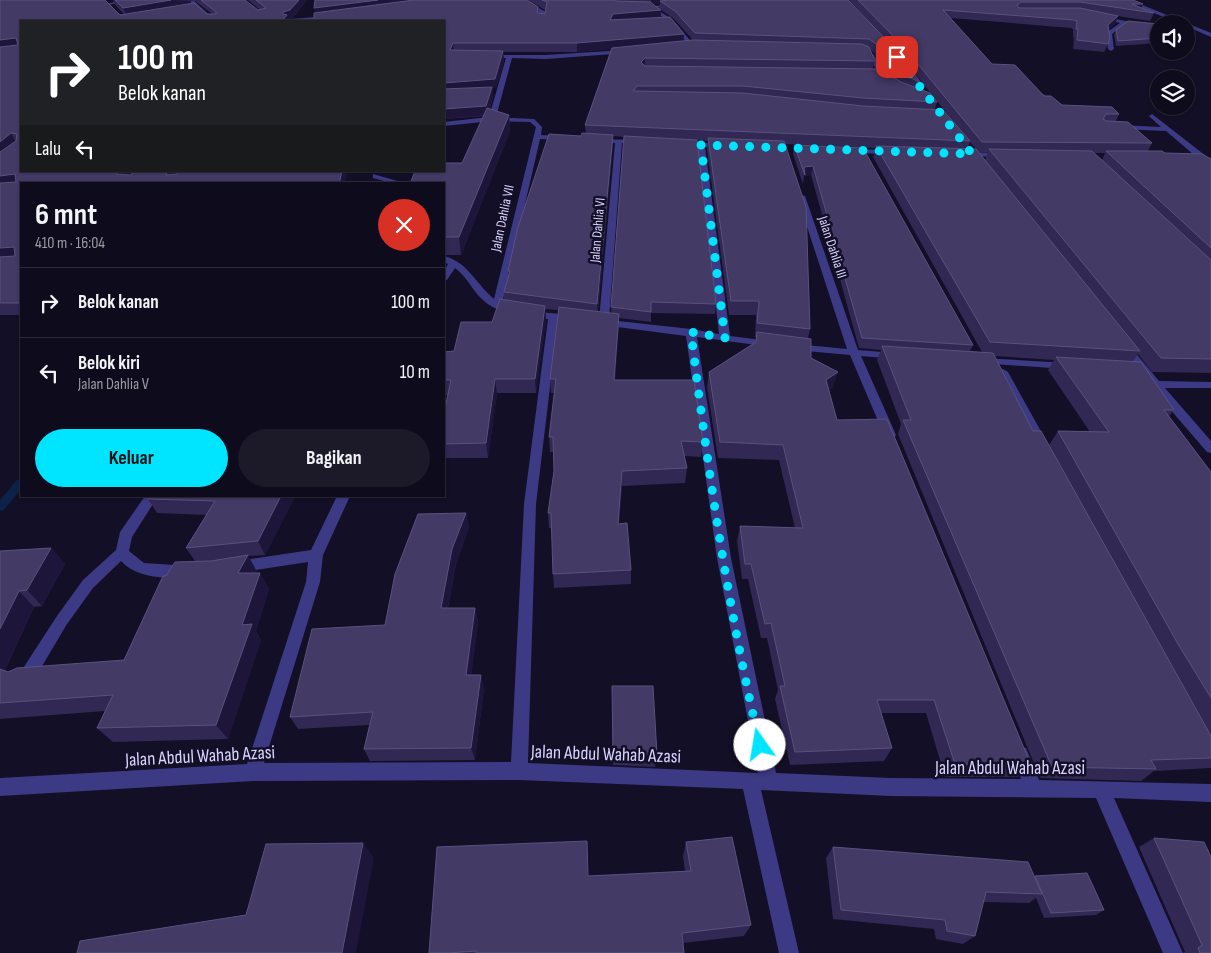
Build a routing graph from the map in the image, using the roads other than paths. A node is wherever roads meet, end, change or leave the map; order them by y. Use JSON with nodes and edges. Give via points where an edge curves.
{"nodes":[{"id":1,"x":132,"y":0,"type":"edge"},
{"id":2,"x":190,"y":0,"type":"edge"},
{"id":3,"x":521,"y":0,"type":"edge"},
{"id":4,"x":707,"y":0,"type":"edge"},
{"id":5,"x":1126,"y":0,"type":"edge"},
{"id":6,"x":106,"y":2,"type":"edge"},
{"id":7,"x":643,"y":7,"type":"edge"},
{"id":8,"x":651,"y":7,"type":"junction"},
{"id":9,"x":198,"y":8,"type":"junction"},
{"id":10,"x":113,"y":9,"type":"edge"},
{"id":11,"x":189,"y":9,"type":"edge"},
{"id":12,"x":1163,"y":15,"type":"edge"},
{"id":13,"x":334,"y":16,"type":"edge"},
{"id":14,"x":1096,"y":16,"type":"edge"},
{"id":15,"x":213,"y":20,"type":"edge"},
{"id":16,"x":299,"y":20,"type":"edge"},
{"id":17,"x":542,"y":20,"type":"edge"},
{"id":18,"x":672,"y":21,"type":"junction"},
{"id":19,"x":662,"y":22,"type":"edge"},
{"id":20,"x":1123,"y":23,"type":"junction"},
{"id":21,"x":1150,"y":24,"type":"edge"},
{"id":22,"x":1195,"y":28,"type":"edge"},
{"id":23,"x":1211,"y":35,"type":"edge"},
{"id":24,"x":690,"y":45,"type":"junction"},
{"id":25,"x":700,"y":45,"type":"edge"},
{"id":26,"x":681,"y":46,"type":"edge"},
{"id":27,"x":860,"y":49,"type":"edge"},
{"id":28,"x":1111,"y":49,"type":"edge"},
{"id":29,"x":633,"y":51,"type":"edge"},
{"id":30,"x":481,"y":56,"type":"edge"},
{"id":31,"x":510,"y":57,"type":"junction"},
{"id":32,"x":870,"y":74,"type":"edge"},
{"id":33,"x":880,"y":74,"type":"junction"},
{"id":34,"x":892,"y":82,"type":"edge"},
{"id":35,"x":489,"y":92,"type":"edge"},
{"id":36,"x":498,"y":92,"type":"junction"},
{"id":37,"x":1152,"y":116,"type":"dead end"},
{"id":38,"x":492,"y":119,"type":"junction"},
{"id":39,"x":445,"y":124,"type":"edge"},
{"id":40,"x":1111,"y":127,"type":"edge"},
{"id":41,"x":1167,"y":128,"type":"junction"},
{"id":42,"x":538,"y":137,"type":"junction"},
{"id":43,"x":574,"y":139,"type":"edge"},
{"id":44,"x":592,"y":140,"type":"edge"},
{"id":45,"x":618,"y":141,"type":"junction"},
{"id":46,"x":646,"y":142,"type":"edge"},
{"id":47,"x":673,"y":144,"type":"edge"},
{"id":48,"x":964,"y":144,"type":"edge"},
{"id":49,"x":701,"y":145,"type":"junction"},
{"id":50,"x":729,"y":147,"type":"edge"},
{"id":51,"x":844,"y":151,"type":"edge"},
{"id":52,"x":864,"y":151,"type":"junction"},
{"id":53,"x":903,"y":152,"type":"edge"},
{"id":54,"x":952,"y":154,"type":"edge"},
{"id":55,"x":1011,"y":156,"type":"edge"},
{"id":56,"x":975,"y":158,"type":"junction"},
{"id":57,"x":1202,"y":158,"type":"junction"},
{"id":58,"x":1211,"y":158,"type":"edge"},
{"id":59,"x":869,"y":160,"type":"edge"},
{"id":60,"x":1205,"y":168,"type":"edge"},
{"id":61,"x":376,"y":176,"type":"dead end"},
{"id":62,"x":397,"y":182,"type":"edge"},
{"id":63,"x":798,"y":187,"type":"edge"},
{"id":64,"x":449,"y":261,"type":"edge"},
{"id":65,"x":445,"y":275,"type":"edge"},
{"id":66,"x":497,"y":306,"type":"junction"},
{"id":67,"x":554,"y":316,"type":"junction"},
{"id":68,"x":604,"y":322,"type":"junction"},
{"id":69,"x":691,"y":332,"type":"junction"},
{"id":70,"x":725,"y":338,"type":"junction"},
{"id":71,"x":1120,"y":340,"type":"edge"},
{"id":72,"x":854,"y":353,"type":"junction"},
{"id":73,"x":902,"y":356,"type":"edge"},
{"id":74,"x":975,"y":357,"type":"edge"},
{"id":75,"x":997,"y":362,"type":"junction"},
{"id":76,"x":1076,"y":367,"type":"edge"},
{"id":77,"x":1154,"y":384,"type":"junction"},
{"id":78,"x":1211,"y":385,"type":"edge"},
{"id":79,"x":894,"y":444,"type":"edge"},
{"id":80,"x":1211,"y":449,"type":"edge"},
{"id":81,"x":1049,"y":458,"type":"edge"},
{"id":82,"x":151,"y":497,"type":"edge"},
{"id":83,"x":344,"y":497,"type":"edge"},
{"id":84,"x":122,"y":552,"type":"junction"},
{"id":85,"x":316,"y":555,"type":"junction"},
{"id":86,"x":221,"y":569,"type":"edge"},
{"id":87,"x":195,"y":570,"type":"edge"},
{"id":88,"x":26,"y":678,"type":"edge"},
{"id":89,"x":1015,"y":744,"type":"edge"},
{"id":90,"x":519,"y":771,"type":"junction"},
{"id":91,"x":253,"y":772,"type":"junction"},
{"id":92,"x":760,"y":781,"type":"junction"},
{"id":93,"x":0,"y":787,"type":"edge"},
{"id":94,"x":1034,"y":789,"type":"junction"},
{"id":95,"x":1101,"y":789,"type":"junction"},
{"id":96,"x":1211,"y":793,"type":"edge"},
{"id":97,"x":788,"y":953,"type":"edge"},
{"id":98,"x":1173,"y":953,"type":"edge"}],
"edges":[{"from":1,"to":6,"type":"street"},
{"from":2,"to":9,"type":"street"},
{"from":3,"to":17,"type":"street","via":[[544,13]]},
{"from":4,"to":8,"type":"street"},
{"from":5,"to":12,"type":"street"},
{"from":6,"to":10,"type":"street"},
{"from":7,"to":8,"type":"street"},
{"from":8,"to":18,"type":"street"},
{"from":9,"to":11,"type":"street"},
{"from":9,"to":15,"type":"street"},
{"from":13,"to":16,"type":"street"},
{"from":14,"to":20,"type":"street"},
{"from":18,"to":19,"type":"street"},
{"from":18,"to":24,"type":"street"},
{"from":20,"to":21,"type":"street"},
{"from":20,"to":28,"type":"street","via":[[1109,33]]},
{"from":22,"to":23,"type":"street"},
{"from":24,"to":25,"type":"street"},
{"from":24,"to":26,"type":"street"},
{"from":27,"to":33,"type":"street","via":[[872,55]]},
{"from":29,"to":31,"type":"street"},
{"from":30,"to":31,"type":"street"},
{"from":31,"to":36,"type":"street"},
{"from":32,"to":33,"type":"street"},
{"from":33,"to":34,"type":"street"},
{"from":35,"to":36,"type":"street"},
{"from":36,"to":38,"type":"street"},
{"from":37,"to":41,"type":"street"},
{"from":38,"to":39,"type":"street"},
{"from":38,"to":42,"type":"street","via":[[532,120],[539,127]]},
{"from":40,"to":41,"type":"street"},
{"from":41,"to":57,"type":"street"},
{"from":42,"to":43,"type":"street"},
{"from":42,"to":66,"type":"street","name":"Jalan Dahlia VII","via":[[526,175]]},
{"from":44,"to":45,"type":"street"},
{"from":45,"to":46,"type":"street"},
{"from":45,"to":68,"type":"street","name":"Jalan Dahlia VI"},
{"from":47,"to":49,"type":"street"},
{"from":48,"to":56,"type":"street"},
{"from":49,"to":50,"type":"street"},
{"from":49,"to":70,"type":"street"},
{"from":51,"to":52,"type":"street"},
{"from":52,"to":53,"type":"street"},
{"from":52,"to":59,"type":"street"},
{"from":54,"to":56,"type":"street"},
{"from":55,"to":56,"type":"street"},
{"from":57,"to":58,"type":"street"},
{"from":57,"to":60,"type":"street","via":[[1193,158]]},
{"from":61,"to":62,"type":"street"},
{"from":63,"to":72,"type":"street","name":"Jalan Dahlia III"},
{"from":64,"to":65,"type":"street"},
{"from":64,"to":66,"type":"street","via":[[464,268],[476,287]]},
{"from":66,"to":67,"type":"street"},
{"from":67,"to":68,"type":"street"},
{"from":67,"to":90,"type":"street","via":[[530,504]]},
{"from":68,"to":69,"type":"street"},
{"from":69,"to":70,"type":"street"},
{"from":69,"to":92,"type":"street","via":[[720,548]]},
{"from":70,"to":72,"type":"street"},
{"from":71,"to":77,"type":"street","via":[[1140,371]]},
{"from":72,"to":73,"type":"street"},
{"from":72,"to":79,"type":"street","name":"Jalan Dahlia III"},
{"from":74,"to":75,"type":"street"},
{"from":75,"to":76,"type":"street"},
{"from":75,"to":81,"type":"street"},
{"from":77,"to":78,"type":"street"},
{"from":77,"to":80,"type":"street"},
{"from":82,"to":84,"type":"street","via":[[125,536]]},
{"from":83,"to":85,"type":"street"},
{"from":84,"to":87,"type":"street","via":[[127,560],[144,570]]},
{"from":84,"to":88,"type":"street","via":[[88,584]]},
{"from":85,"to":86,"type":"street"},
{"from":85,"to":91,"type":"street","via":[[313,582]]},
{"from":89,"to":94,"type":"street"},
{"from":90,"to":91,"type":"street","name":"Jalan Abdul Wahab Azasi"},
{"from":90,"to":92,"type":"street","name":"Jalan Abdul Wahab Azasi"},
{"from":91,"to":93,"type":"street","name":"Jalan Abdul Wahab Azasi"},
{"from":92,"to":94,"type":"street","name":"Jalan Abdul Wahab Azasi"},
{"from":92,"to":97,"type":"street"},
{"from":94,"to":95,"type":"street","name":"Jalan Abdul Wahab Azasi"},
{"from":95,"to":96,"type":"street","name":"Jalan Abdul Wahab Azasi"},
{"from":95,"to":98,"type":"street"}]}
